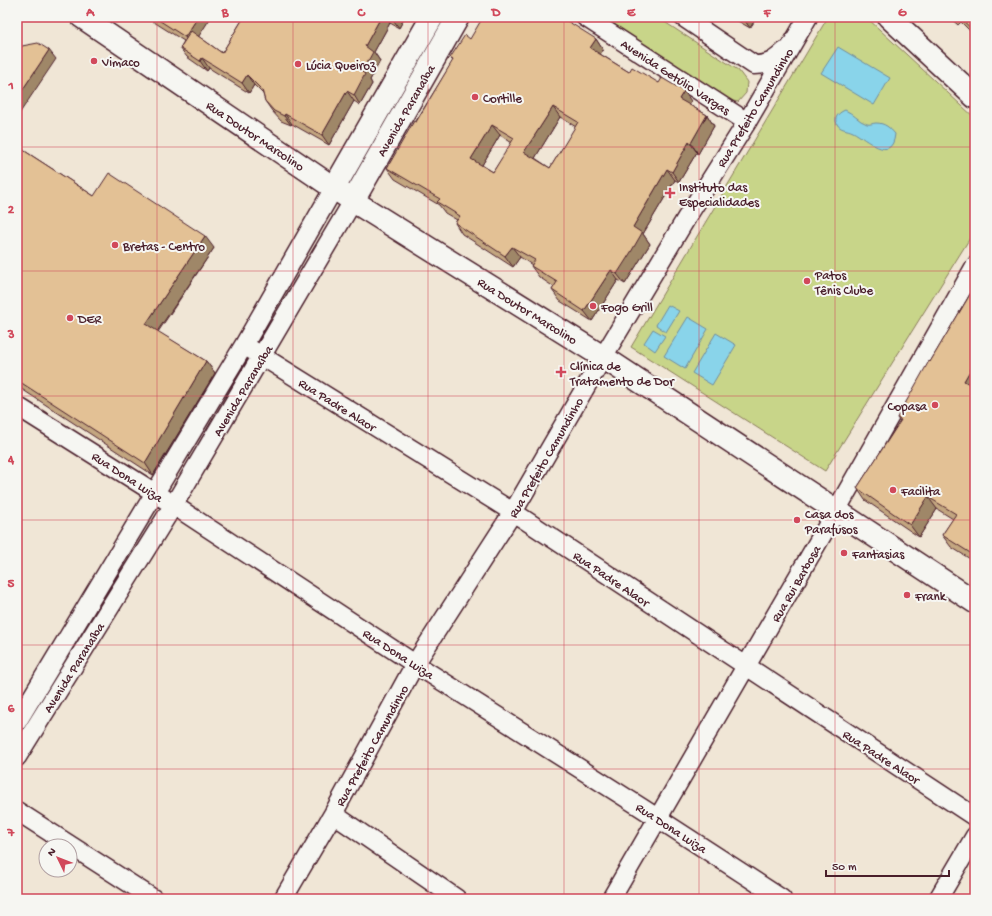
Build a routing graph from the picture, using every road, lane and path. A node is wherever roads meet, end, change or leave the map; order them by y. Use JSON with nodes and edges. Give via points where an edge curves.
{"nodes":[{"id":1,"x":82,"y":17,"type":"edge"},
{"id":2,"x":432,"y":17,"type":"edge"},
{"id":3,"x":458,"y":17,"type":"edge"},
{"id":4,"x":585,"y":17,"type":"edge"},
{"id":5,"x":683,"y":17,"type":"edge"},
{"id":6,"x":808,"y":17,"type":"edge"},
{"id":7,"x":889,"y":17,"type":"edge"},
{"id":8,"x":790,"y":47,"type":"junction"},
{"id":9,"x":754,"y":65,"type":"junction"},
{"id":10,"x":975,"y":97,"type":"edge"},
{"id":11,"x":730,"y":111,"type":"junction"},
{"id":12,"x":747,"y":122,"type":"junction"},
{"id":13,"x":334,"y":188,"type":"junction"},
{"id":14,"x":353,"y":201,"type":"junction"},
{"id":15,"x":300,"y":247,"type":"junction"},
{"id":16,"x":319,"y":259,"type":"junction"},
{"id":17,"x":975,"y":266,"type":"edge"},
{"id":18,"x":273,"y":294,"type":"junction"},
{"id":19,"x":292,"y":306,"type":"junction"},
{"id":20,"x":244,"y":345,"type":"junction"},
{"id":21,"x":262,"y":357,"type":"junction"},
{"id":22,"x":603,"y":357,"type":"junction"},
{"id":23,"x":17,"y":406,"type":"edge"},
{"id":24,"x":155,"y":493,"type":"junction"},
{"id":25,"x":174,"y":506,"type":"junction"},
{"id":26,"x":513,"y":512,"type":"junction"},
{"id":27,"x":836,"y":512,"type":"junction"},
{"id":28,"x":975,"y":602,"type":"edge"},
{"id":29,"x":415,"y":664,"type":"junction"},
{"id":30,"x":746,"y":667,"type":"junction"},
{"id":31,"x":17,"y":722,"type":"edge"},
{"id":32,"x":17,"y":757,"type":"edge"},
{"id":33,"x":17,"y":811,"type":"edge"},
{"id":34,"x":333,"y":814,"type":"junction"},
{"id":35,"x":975,"y":817,"type":"edge"},
{"id":36,"x":658,"y":818,"type":"junction"},
{"id":37,"x":975,"y":836,"type":"edge"},
{"id":38,"x":154,"y":899,"type":"edge"},
{"id":39,"x":283,"y":899,"type":"edge"},
{"id":40,"x":457,"y":899,"type":"edge"},
{"id":41,"x":611,"y":899,"type":"edge"},
{"id":42,"x":782,"y":899,"type":"edge"},
{"id":43,"x":938,"y":899,"type":"edge"}],
"edges":[{"from":1,"to":13,"type":"main road","name":"Rua Doutor Marcolino"},
{"from":2,"to":13,"type":"main road","name":"Avenida Paranaíba"},
{"from":3,"to":14,"type":"main road","name":"Avenida Paranaíba"},
{"from":4,"to":11,"type":"street","name":"Avenida Getúlio Vargas"},
{"from":5,"to":9,"type":"street"},
{"from":6,"to":8,"type":"street","name":"Rua Prefeito Camundinho"},
{"from":7,"to":10,"type":"main road"},
{"from":8,"to":9,"type":"street","via":[[773,62]]},
{"from":8,"to":12,"type":"street","name":"Rua Prefeito Camundinho"},
{"from":9,"to":11,"type":"street","via":[[756,83],[753,94],[744,105]]},
{"from":11,"to":12,"type":"street","name":"Avenida Getúlio Vargas"},
{"from":12,"to":22,"type":"street","name":"Rua Prefeito Camundinho"},
{"from":13,"to":14,"type":"main road","name":"Rua Doutor Marcolino"},
{"from":13,"to":15,"type":"street","name":"Avenida Paranaíba"},
{"from":14,"to":16,"type":"street","name":"Avenida Paranaíba"},
{"from":14,"to":22,"type":"main road","name":"Rua Doutor Marcolino"},
{"from":15,"to":16,"type":"street"},
{"from":15,"to":18,"type":"street","name":"Avenida Paranaíba"},
{"from":16,"to":19,"type":"street","name":"Avenida Paranaíba"},
{"from":17,"to":27,"type":"street","name":"Rua Rui Barbosa"},
{"from":18,"to":19,"type":"street"},
{"from":18,"to":20,"type":"street","name":"Avenida Paranaíba"},
{"from":19,"to":21,"type":"street","name":"Avenida Paranaíba"},
{"from":20,"to":21,"type":"street","name":"Rua Padre Alaor"},
{"from":20,"to":24,"type":"street","name":"Avenida Paranaíba"},
{"from":21,"to":25,"type":"street","name":"Avenida Paranaíba"},
{"from":21,"to":26,"type":"street","name":"Rua Padre Alaor"},
{"from":22,"to":26,"type":"street","name":"Rua Prefeito Camundinho"},
{"from":22,"to":27,"type":"main road","name":"Rua Doutor Marcolino"},
{"from":23,"to":24,"type":"street","name":"Rua Dona Luiza"},
{"from":24,"to":25,"type":"street","name":"Rua Dona Luiza"},
{"from":24,"to":31,"type":"street","name":"Avenida Paranaíba"},
{"from":25,"to":29,"type":"street","name":"Rua Dona Luiza"},
{"from":25,"to":32,"type":"street","name":"Avenida Paranaíba"},
{"from":26,"to":29,"type":"street","name":"Rua Prefeito Camundinho"},
{"from":26,"to":30,"type":"street","name":"Rua Padre Alaor"},
{"from":27,"to":28,"type":"main road","name":"Rua Doutor Marcolino"},
{"from":27,"to":30,"type":"street","name":"Rua Rui Barbosa"},
{"from":29,"to":34,"type":"street","name":"Rua Prefeito Camundinho"},
{"from":29,"to":36,"type":"street","name":"Rua Dona Luiza"},
{"from":30,"to":35,"type":"street","name":"Rua Padre Alaor"},
{"from":30,"to":36,"type":"street","name":"Rua Rui Barbosa"},
{"from":33,"to":38,"type":"street"},
{"from":34,"to":39,"type":"street","name":"Rua Prefeito Camundinho"},
{"from":34,"to":40,"type":"street"},
{"from":36,"to":41,"type":"street","name":"Rua Rui Barbosa"},
{"from":36,"to":42,"type":"street","name":"Rua Dona Luiza"},
{"from":37,"to":43,"type":"street"}]}
